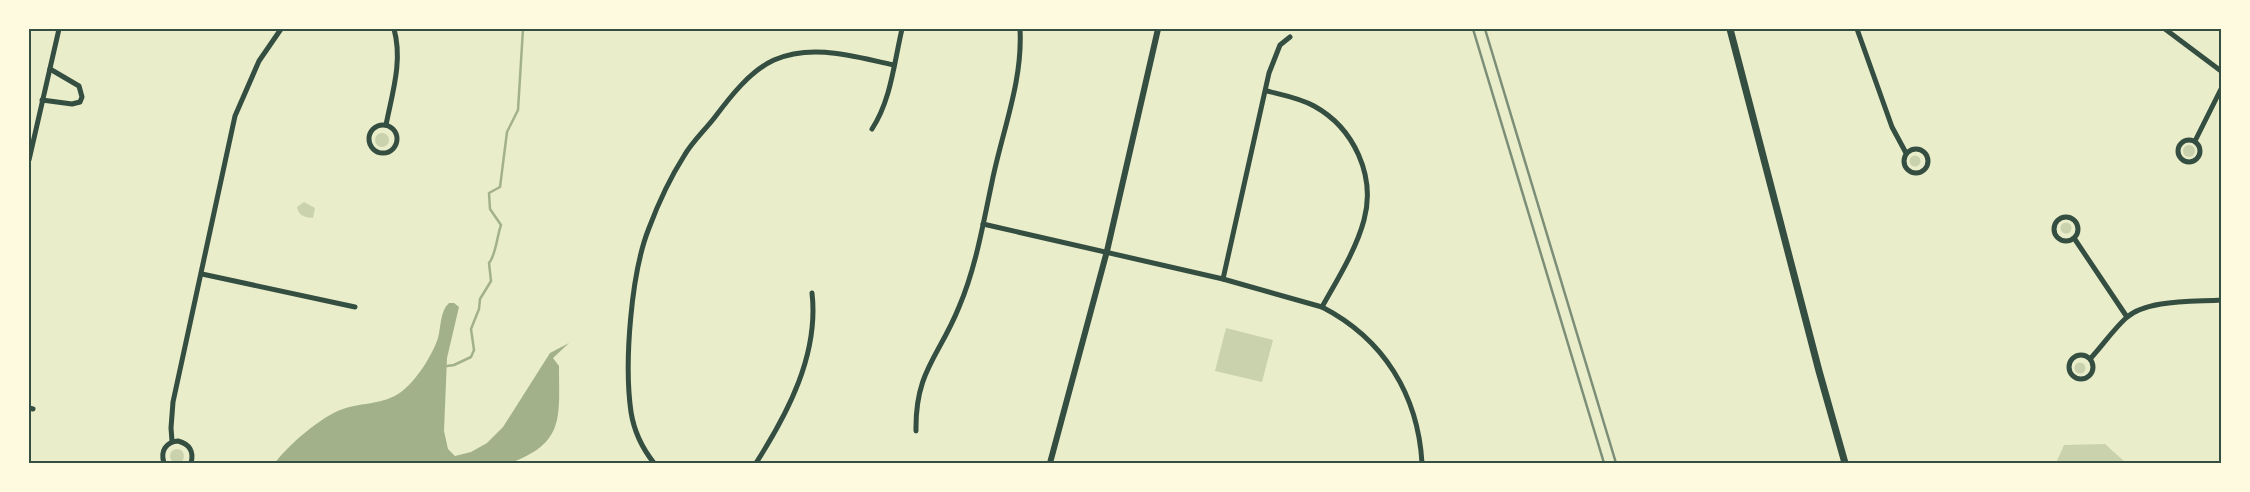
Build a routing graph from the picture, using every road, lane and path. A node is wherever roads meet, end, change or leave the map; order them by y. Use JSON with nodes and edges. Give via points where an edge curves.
{"nodes":[{"id":1,"x":59,"y":29,"type":"edge"},
{"id":2,"x":281,"y":29,"type":"edge"},
{"id":3,"x":394,"y":29,"type":"edge"},
{"id":4,"x":902,"y":29,"type":"edge"},
{"id":5,"x":1020,"y":29,"type":"edge"},
{"id":6,"x":1158,"y":29,"type":"edge"},
{"id":7,"x":1730,"y":29,"type":"edge"},
{"id":8,"x":1858,"y":29,"type":"edge"},
{"id":9,"x":2165,"y":29,"type":"edge"},
{"id":10,"x":1290,"y":37,"type":"dead end"},
{"id":11,"x":894,"y":65,"type":"junction"},
{"id":12,"x":50,"y":69,"type":"junction"},
{"id":13,"x":2221,"y":71,"type":"edge"},
{"id":14,"x":2221,"y":89,"type":"edge"},
{"id":15,"x":1267,"y":91,"type":"junction"},
{"id":16,"x":42,"y":100,"type":"junction"},
{"id":17,"x":386,"y":125,"type":"junction"},
{"id":18,"x":872,"y":130,"type":"dead end"},
{"id":19,"x":2195,"y":141,"type":"junction"},
{"id":20,"x":1906,"y":153,"type":"junction"},
{"id":21,"x":29,"y":160,"type":"edge"},
{"id":22,"x":983,"y":224,"type":"junction"},
{"id":23,"x":2074,"y":238,"type":"junction"},
{"id":24,"x":1107,"y":251,"type":"junction"},
{"id":25,"x":202,"y":274,"type":"junction"},
{"id":26,"x":1223,"y":279,"type":"junction"},
{"id":27,"x":812,"y":293,"type":"dead end"},
{"id":28,"x":2221,"y":300,"type":"edge"},
{"id":29,"x":355,"y":307,"type":"dead end"},
{"id":30,"x":1322,"y":307,"type":"junction"},
{"id":31,"x":2127,"y":317,"type":"junction"},
{"id":32,"x":2090,"y":359,"type":"junction"},
{"id":33,"x":916,"y":431,"type":"dead end"},
{"id":34,"x":172,"y":442,"type":"junction"},
{"id":35,"x":164,"y":463,"type":"edge"},
{"id":36,"x":191,"y":463,"type":"edge"},
{"id":37,"x":654,"y":463,"type":"edge"},
{"id":38,"x":756,"y":463,"type":"edge"},
{"id":39,"x":1050,"y":463,"type":"edge"},
{"id":40,"x":1422,"y":463,"type":"edge"},
{"id":41,"x":1845,"y":463,"type":"edge"}],
"edges":[{"from":1,"to":12,"type":"street"},
{"from":2,"to":25,"type":"street","via":[[258,61],[235,116]]},
{"from":3,"to":17,"type":"street","via":[[397,68]]},
{"from":4,"to":11,"type":"street"},
{"from":5,"to":22,"type":"street","via":[[1016,80]]},
{"from":6,"to":24,"type":"street"},
{"from":7,"to":41,"type":"main road","via":[[1818,372]]},
{"from":8,"to":20,"type":"street","via":[[1892,127]]},
{"from":9,"to":13,"type":"street"},
{"from":10,"to":15,"type":"street","via":[[1280,45],[1275,55]]},
{"from":11,"to":18,"type":"street","via":[[886,101]]},
{"from":11,"to":37,"type":"street","via":[[820,52],[775,60],[755,72],[732,96],[684,155],[648,229],[638,268],[630,326],[631,412],[638,438]]},
{"from":12,"to":16,"type":"street"},
{"from":12,"to":16,"type":"street","via":[[79,86],[82,97],[80,102],[72,104]]},
{"from":14,"to":19,"type":"street"},
{"from":15,"to":26,"type":"street"},
{"from":15,"to":30,"type":"street","via":[[1314,105],[1335,121],[1349,138],[1366,176],[1366,207],[1361,230]]},
{"from":16,"to":21,"type":"street"},
{"from":17,"to":17,"type":"street","via":[[375,127],[370,136],[372,147],[381,153],[391,151],[397,142],[395,131]]},
{"from":19,"to":19,"type":"street","via":[[2188,139],[2179,145],[2178,155],[2183,161],[2190,162],[2199,157],[2200,150]]},
{"from":20,"to":20,"type":"street","via":[[1907,169],[1914,173],[1925,169],[1928,161],[1924,151],[1913,149]]},
{"from":22,"to":24,"type":"street"},
{"from":22,"to":33,"type":"street","via":[[959,308],[921,384]]},
{"from":23,"to":23,"type":"street","via":[[2078,231],[2076,220],[2065,216],[2058,220],[2054,231],[2059,238],[2066,241]]},
{"from":23,"to":31,"type":"street"},
{"from":24,"to":26,"type":"street"},
{"from":24,"to":39,"type":"street"},
{"from":25,"to":29,"type":"street"},
{"from":25,"to":34,"type":"street","via":[[173,402]]},
{"from":26,"to":30,"type":"street"},
{"from":27,"to":38,"type":"street","via":[[813,328],[799,382],[787,413]]},
{"from":28,"to":31,"type":"street","via":[[2164,304]]},
{"from":30,"to":40,"type":"street","via":[[1361,334],[1400,380],[1415,416]]},
{"from":31,"to":32,"type":"street"},
{"from":32,"to":32,"type":"street","via":[[2079,355],[2072,359],[2069,366],[2071,374],[2081,380],[2088,377],[2093,370]]},
{"from":34,"to":35,"type":"street","via":[[163,449]]},
{"from":34,"to":36,"type":"street","via":[[189,446]]}]}
